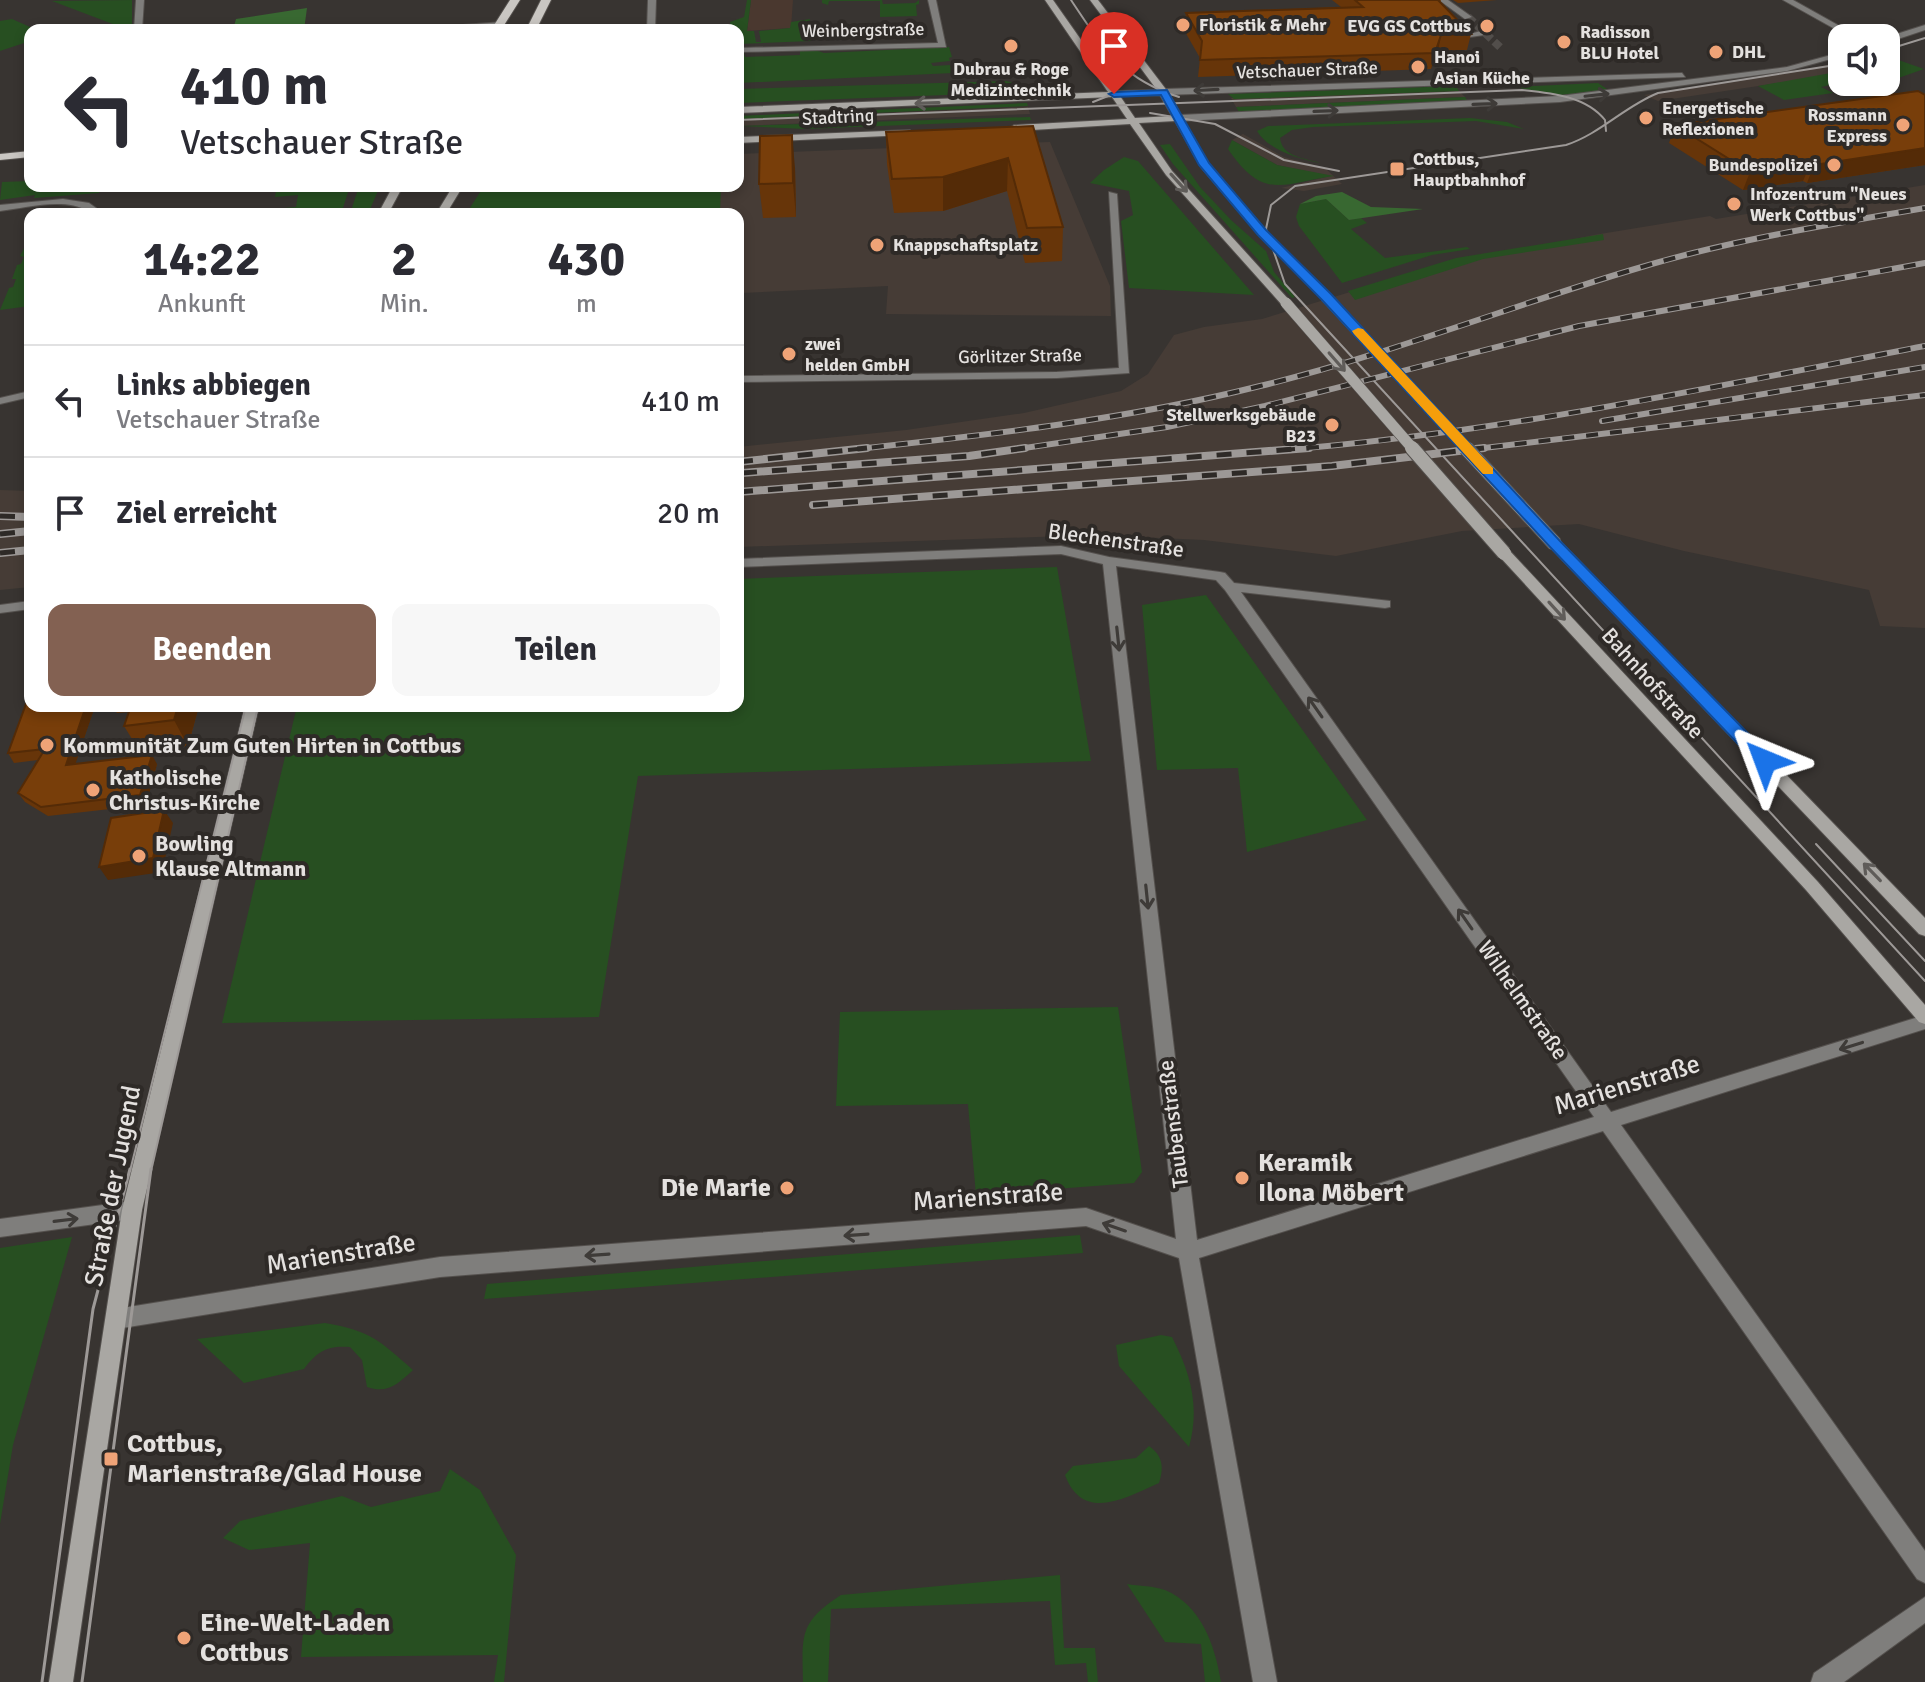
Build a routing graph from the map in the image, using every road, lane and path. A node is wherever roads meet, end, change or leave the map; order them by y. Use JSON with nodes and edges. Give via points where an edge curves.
{"nodes":[{"id":1,"x":140,"y":0,"type":"edge"},
{"id":2,"x":515,"y":0,"type":"edge"},
{"id":3,"x":546,"y":0,"type":"edge"},
{"id":4,"x":652,"y":0,"type":"edge"},
{"id":5,"x":932,"y":0,"type":"edge"},
{"id":6,"x":1049,"y":0,"type":"edge"},
{"id":7,"x":1094,"y":0,"type":"edge"},
{"id":8,"x":1443,"y":0,"type":"edge"},
{"id":9,"x":1787,"y":0,"type":"edge"},
{"id":10,"x":1468,"y":17,"type":"tunnel mouth"},
{"id":11,"x":138,"y":24,"type":"edge"},
{"id":12,"x":500,"y":24,"type":"edge"},
{"id":13,"x":534,"y":24,"type":"edge"},
{"id":14,"x":651,"y":24,"type":"edge"},
{"id":15,"x":1831,"y":24,"type":"edge"},
{"id":16,"x":1925,"y":27,"type":"edge"},
{"id":17,"x":1481,"y":33,"type":"dead end"},
{"id":18,"x":1470,"y":35,"type":"edge"},
{"id":19,"x":1900,"y":35,"type":"edge"},
{"id":20,"x":744,"y":50,"type":"edge"},
{"id":21,"x":1828,"y":58,"type":"edge"},
{"id":22,"x":1823,"y":60,"type":"junction"},
{"id":23,"x":1501,"y":82,"type":"junction"},
{"id":24,"x":1164,"y":92,"type":"junction"},
{"id":25,"x":1114,"y":94,"type":"junction"},
{"id":26,"x":1519,"y":102,"type":"junction"},
{"id":27,"x":744,"y":110,"type":"edge"},
{"id":28,"x":1180,"y":118,"type":"junction"},
{"id":29,"x":1131,"y":121,"type":"junction"},
{"id":30,"x":1003,"y":128,"type":"edge"},
{"id":31,"x":911,"y":132,"type":"edge"},
{"id":32,"x":744,"y":140,"type":"edge"},
{"id":33,"x":24,"y":155,"type":"edge"},
{"id":34,"x":0,"y":157,"type":"edge"},
{"id":35,"x":24,"y":168,"type":"edge"},
{"id":36,"x":0,"y":170,"type":"edge"},
{"id":37,"x":1112,"y":194,"type":"dead end"},
{"id":38,"x":0,"y":208,"type":"edge"},
{"id":39,"x":24,"y":208,"type":"edge"},
{"id":40,"x":744,"y":379,"type":"edge"},
{"id":41,"x":24,"y":395,"type":"edge"},
{"id":42,"x":0,"y":401,"type":"edge"},
{"id":43,"x":1109,"y":561,"type":"junction"},
{"id":44,"x":744,"y":563,"type":"edge"},
{"id":45,"x":1230,"y":587,"type":"junction"},
{"id":46,"x":1385,"y":604,"type":"dead end"},
{"id":47,"x":24,"y":606,"type":"edge"},
{"id":48,"x":0,"y":609,"type":"edge"},
{"id":49,"x":251,"y":712,"type":"edge"},
{"id":50,"x":1925,"y":929,"type":"edge"},
{"id":51,"x":1925,"y":1019,"type":"edge"},
{"id":52,"x":1608,"y":1120,"type":"junction"},
{"id":53,"x":132,"y":1210,"type":"junction"},
{"id":54,"x":0,"y":1228,"type":"edge"},
{"id":55,"x":1188,"y":1252,"type":"junction"},
{"id":56,"x":116,"y":1319,"type":"junction"},
{"id":57,"x":1925,"y":1571,"type":"edge"},
{"id":58,"x":1925,"y":1609,"type":"edge"},
{"id":59,"x":61,"y":1682,"type":"edge"},
{"id":60,"x":1265,"y":1682,"type":"edge"},
{"id":61,"x":1823,"y":1682,"type":"edge"}],
"edges":[{"from":1,"to":11,"type":"street"},
{"from":2,"to":12,"type":"main road"},
{"from":3,"to":13,"type":"main road"},
{"from":4,"to":14,"type":"street"},
{"from":5,"to":20,"type":"street","name":"Weinbergstraße","via":[[943,45]]},
{"from":6,"to":25,"type":"main road","name":"Bahnhofstraße"},
{"from":7,"to":24,"type":"main road","name":"Bahnhofstraße"},
{"from":8,"to":10,"type":"street"},
{"from":9,"to":15,"type":"street"},
{"from":16,"to":19,"type":"street"},
{"from":17,"to":18,"type":"street"},
{"from":21,"to":22,"type":"street","name":"Vetschauer Straße"},
{"from":22,"to":23,"type":"street","name":"Vetschauer Straße","via":[[1698,74]]},
{"from":26,"to":22,"type":"street","name":"Vetschauer Straße","one_way":true,"via":[[1715,80]]},
{"from":23,"to":24,"type":"street","name":"Vetschauer Straße","one_way":true},
{"from":23,"to":26,"type":"street"},
{"from":24,"to":25,"type":"main road","name":"Vetschauer Straße"},
{"from":24,"to":28,"type":"main road","name":"Bahnhofstraße"},
{"from":25,"to":27,"type":"main road","name":"Stadtring","one_way":true},
{"from":25,"to":29,"type":"main road","name":"Bahnhofstraße"},
{"from":28,"to":26,"type":"street","name":"Vetschauer Straße","one_way":true},
{"from":28,"to":29,"type":"main road"},
{"from":50,"to":28,"type":"main road","name":"Bahnhofstraße","one_way":true,"bridge":true,"via":[[1230,197],[1189,141]]},
{"from":29,"to":30,"type":"main road"},
{"from":29,"to":51,"type":"main road","name":"Bahnhofstraße","one_way":true,"bridge":true,"via":[[1169,173],[1504,553],[1812,886]]},
{"from":31,"to":32,"type":"main road","name":"Stadtring"},
{"from":33,"to":34,"type":"main road"},
{"from":35,"to":36,"type":"main road"},
{"from":37,"to":40,"type":"street","name":"Görlitzer Straße","via":[[1125,371]]},
{"from":38,"to":39,"type":"street"},
{"from":41,"to":42,"type":"street"},
{"from":43,"to":44,"type":"street","name":"Blechenstraße","via":[[1061,550]]},
{"from":43,"to":45,"type":"street","name":"Blechenstraße","via":[[1220,576]]},
{"from":43,"to":55,"type":"street","name":"Taubenstraße","one_way":true},
{"from":45,"to":46,"type":"street","name":"Blechenstraße"},
{"from":52,"to":45,"type":"street","name":"Wilhelmstraße","one_way":true},
{"from":47,"to":48,"type":"street"},
{"from":49,"to":53,"type":"main road","name":"Straße der Jugend"},
{"from":51,"to":52,"type":"street","name":"Marienstraße","one_way":true},
{"from":52,"to":55,"type":"street","name":"Marienstraße"},
{"from":52,"to":57,"type":"street","name":"Wilhelmstraße"},
{"from":54,"to":53,"type":"street","one_way":true},
{"from":53,"to":56,"type":"main road","name":"Straße der Jugend"},
{"from":55,"to":56,"type":"street","name":"Marienstraße","one_way":true,"via":[[1086,1217],[440,1267]]},
{"from":55,"to":60,"type":"street","name":"Taubenstraße"},
{"from":56,"to":59,"type":"main road","name":"Straße der Jugend"},
{"from":58,"to":61,"type":"street"}]}
